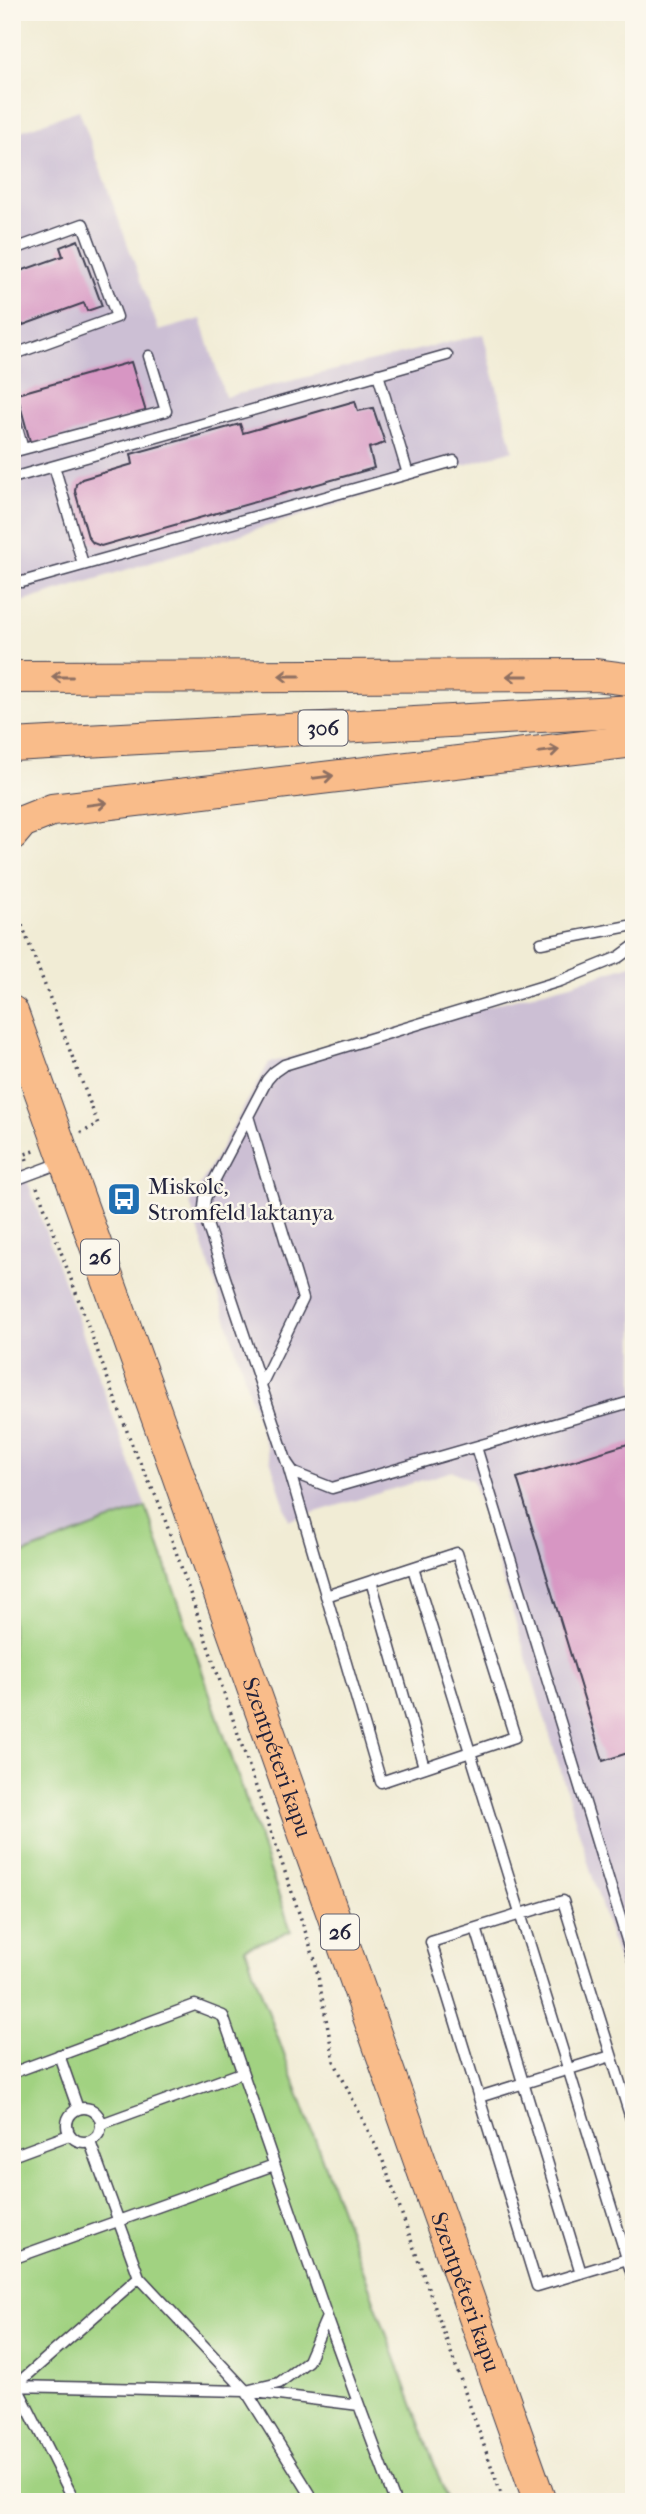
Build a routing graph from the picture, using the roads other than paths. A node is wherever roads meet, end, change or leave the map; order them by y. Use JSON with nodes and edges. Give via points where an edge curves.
{"nodes":[{"id":1,"x":12,"y":250,"type":"edge"},
{"id":2,"x":12,"y":355,"type":"edge"},
{"id":3,"x":447,"y":355,"type":"dead end"},
{"id":4,"x":149,"y":356,"type":"dead end"},
{"id":5,"x":378,"y":374,"type":"junction"},
{"id":6,"x":12,"y":410,"type":"edge"},
{"id":7,"x":18,"y":451,"type":"edge"},
{"id":8,"x":454,"y":461,"type":"dead end"},
{"id":9,"x":54,"y":466,"type":"junction"},
{"id":10,"x":408,"y":474,"type":"junction"},
{"id":11,"x":12,"y":478,"type":"edge"},
{"id":12,"x":83,"y":565,"type":"junction"},
{"id":13,"x":22,"y":582,"type":"dead end"},
{"id":14,"x":12,"y":677,"type":"edge"},
{"id":15,"x":634,"y":680,"type":"edge"},
{"id":16,"x":634,"y":711,"type":"edge"},
{"id":17,"x":634,"y":741,"type":"edge"},
{"id":18,"x":12,"y":745,"type":"edge"},
{"id":19,"x":52,"y":810,"type":"junction"},
{"id":20,"x":12,"y":814,"type":"edge"},
{"id":21,"x":12,"y":834,"type":"edge"},
{"id":22,"x":634,"y":925,"type":"edge"},
{"id":23,"x":541,"y":943,"type":"dead end"},
{"id":24,"x":634,"y":946,"type":"edge"},
{"id":25,"x":12,"y":1013,"type":"edge"},
{"id":26,"x":248,"y":1116,"type":"junction"},
{"id":27,"x":63,"y":1153,"type":"junction"},
{"id":28,"x":12,"y":1181,"type":"edge"},
{"id":29,"x":261,"y":1385,"type":"junction"},
{"id":30,"x":634,"y":1401,"type":"edge"},
{"id":31,"x":476,"y":1447,"type":"junction"},
{"id":32,"x":288,"y":1463,"type":"junction"},
{"id":33,"x":413,"y":1568,"type":"junction"},
{"id":34,"x":371,"y":1581,"type":"junction"},
{"id":35,"x":326,"y":1596,"type":"junction"},
{"id":36,"x":470,"y":1752,"type":"junction"},
{"id":37,"x":424,"y":1767,"type":"junction"},
{"id":38,"x":520,"y":1914,"type":"junction"},
{"id":39,"x":476,"y":1928,"type":"junction"},
{"id":40,"x":634,"y":1963,"type":"edge"},
{"id":41,"x":59,"y":2055,"type":"junction"},
{"id":42,"x":611,"y":2056,"type":"junction"},
{"id":43,"x":568,"y":2069,"type":"junction"},
{"id":44,"x":12,"y":2073,"type":"edge"},
{"id":45,"x":241,"y":2073,"type":"junction"},
{"id":46,"x":523,"y":2084,"type":"junction"},
{"id":47,"x":480,"y":2097,"type":"junction"},
{"id":48,"x":78,"y":2109,"type":"junction"},
{"id":49,"x":101,"y":2123,"type":"junction"},
{"id":50,"x":634,"y":2128,"type":"edge"},
{"id":51,"x":69,"y":2135,"type":"junction"},
{"id":52,"x":90,"y":2142,"type":"junction"},
{"id":53,"x":12,"y":2156,"type":"edge"},
{"id":54,"x":274,"y":2165,"type":"junction"},
{"id":55,"x":118,"y":2221,"type":"junction"},
{"id":56,"x":630,"y":2258,"type":"edge"},
{"id":57,"x":12,"y":2259,"type":"edge"},
{"id":58,"x":580,"y":2273,"type":"junction"},
{"id":59,"x":139,"y":2277,"type":"junction"},
{"id":60,"x":634,"y":2281,"type":"edge"},
{"id":61,"x":327,"y":2317,"type":"junction"},
{"id":62,"x":13,"y":2383,"type":"edge"},
{"id":63,"x":246,"y":2391,"type":"junction"},
{"id":64,"x":359,"y":2405,"type":"junction"},
{"id":65,"x":75,"y":2502,"type":"edge"},
{"id":66,"x":311,"y":2502,"type":"edge"},
{"id":67,"x":395,"y":2502,"type":"edge"},
{"id":68,"x":540,"y":2502,"type":"edge"}],
"edges":[{"from":1,"to":2,"type":"lane","via":[[83,224],[117,317]]},
{"from":3,"to":5,"type":"lane"},
{"from":4,"to":7,"type":"lane","via":[[166,411]]},
{"from":5,"to":9,"type":"lane"},
{"from":5,"to":10,"type":"lane"},
{"from":6,"to":7,"type":"lane"},
{"from":8,"to":10,"type":"lane"},
{"from":9,"to":11,"type":"lane"},
{"from":9,"to":12,"type":"lane"},
{"from":10,"to":12,"type":"lane"},
{"from":12,"to":13,"type":"lane"},
{"from":15,"to":14,"type":"main road","one_way":true,"via":[[596,676]]},
{"from":16,"to":18,"type":"main road","number":"306"},
{"from":19,"to":17,"type":"main road","one_way":true},
{"from":19,"to":20,"type":"main road"},
{"from":19,"to":21,"type":"main road","via":[[22,822]]},
{"from":22,"to":23,"type":"lane"},
{"from":24,"to":26,"type":"lane","via":[[619,957],[560,981],[284,1065],[267,1080]]},
{"from":25,"to":27,"type":"main road","name":"Szentpéteri kapu","number":"26"},
{"from":26,"to":29,"type":"lane","via":[[303,1299]]},
{"from":26,"to":29,"type":"lane","via":[[204,1208]]},
{"from":27,"to":28,"type":"lane"},
{"from":27,"to":68,"type":"main road","name":"Szentpéteri kapu","number":"26"},
{"from":29,"to":32,"type":"lane"},
{"from":30,"to":31,"type":"lane"},
{"from":31,"to":32,"type":"lane","via":[[332,1488],[294,1474]]},
{"from":31,"to":40,"type":"lane"},
{"from":32,"to":35,"type":"lane"},
{"from":33,"to":34,"type":"lane"},
{"from":33,"to":36,"type":"lane"},
{"from":33,"to":36,"type":"lane","via":[[457,1553],[515,1737]]},
{"from":34,"to":35,"type":"lane"},
{"from":34,"to":37,"type":"lane"},
{"from":35,"to":37,"type":"lane","via":[[381,1782]]},
{"from":36,"to":37,"type":"lane"},
{"from":36,"to":38,"type":"lane"},
{"from":38,"to":39,"type":"lane"},
{"from":38,"to":42,"type":"lane","via":[[563,1901]]},
{"from":38,"to":43,"type":"lane"},
{"from":39,"to":46,"type":"lane"},
{"from":39,"to":47,"type":"lane","via":[[431,1942]]},
{"from":41,"to":44,"type":"lane"},
{"from":41,"to":45,"type":"lane","via":[[195,2005],[223,2016]]},
{"from":41,"to":48,"type":"lane"},
{"from":42,"to":43,"type":"lane"},
{"from":42,"to":50,"type":"lane"},
{"from":43,"to":46,"type":"lane"},
{"from":43,"to":56,"type":"lane"},
{"from":45,"to":49,"type":"lane"},
{"from":45,"to":54,"type":"lane"},
{"from":46,"to":47,"type":"lane"},
{"from":46,"to":58,"type":"lane"},
{"from":47,"to":58,"type":"lane","via":[[537,2286]]},
{"from":48,"to":49,"type":"lane","via":[[92,2110]]},
{"from":48,"to":51,"type":"lane","via":[[68,2119]]},
{"from":49,"to":52,"type":"lane","via":[[99,2135]]},
{"from":51,"to":52,"type":"lane","via":[[78,2142]]},
{"from":51,"to":53,"type":"lane"},
{"from":52,"to":55,"type":"lane"},
{"from":54,"to":55,"type":"lane"},
{"from":54,"to":61,"type":"lane"},
{"from":55,"to":57,"type":"lane"},
{"from":55,"to":59,"type":"lane"},
{"from":56,"to":58,"type":"lane"},
{"from":56,"to":60,"type":"lane"},
{"from":59,"to":62,"type":"lane"},
{"from":59,"to":63,"type":"lane"},
{"from":61,"to":63,"type":"lane","via":[[308,2361],[279,2383]]},
{"from":61,"to":64,"type":"lane"},
{"from":62,"to":63,"type":"lane"},
{"from":62,"to":65,"type":"lane"},
{"from":63,"to":64,"type":"lane"},
{"from":63,"to":66,"type":"lane"},
{"from":64,"to":67,"type":"lane"}]}
